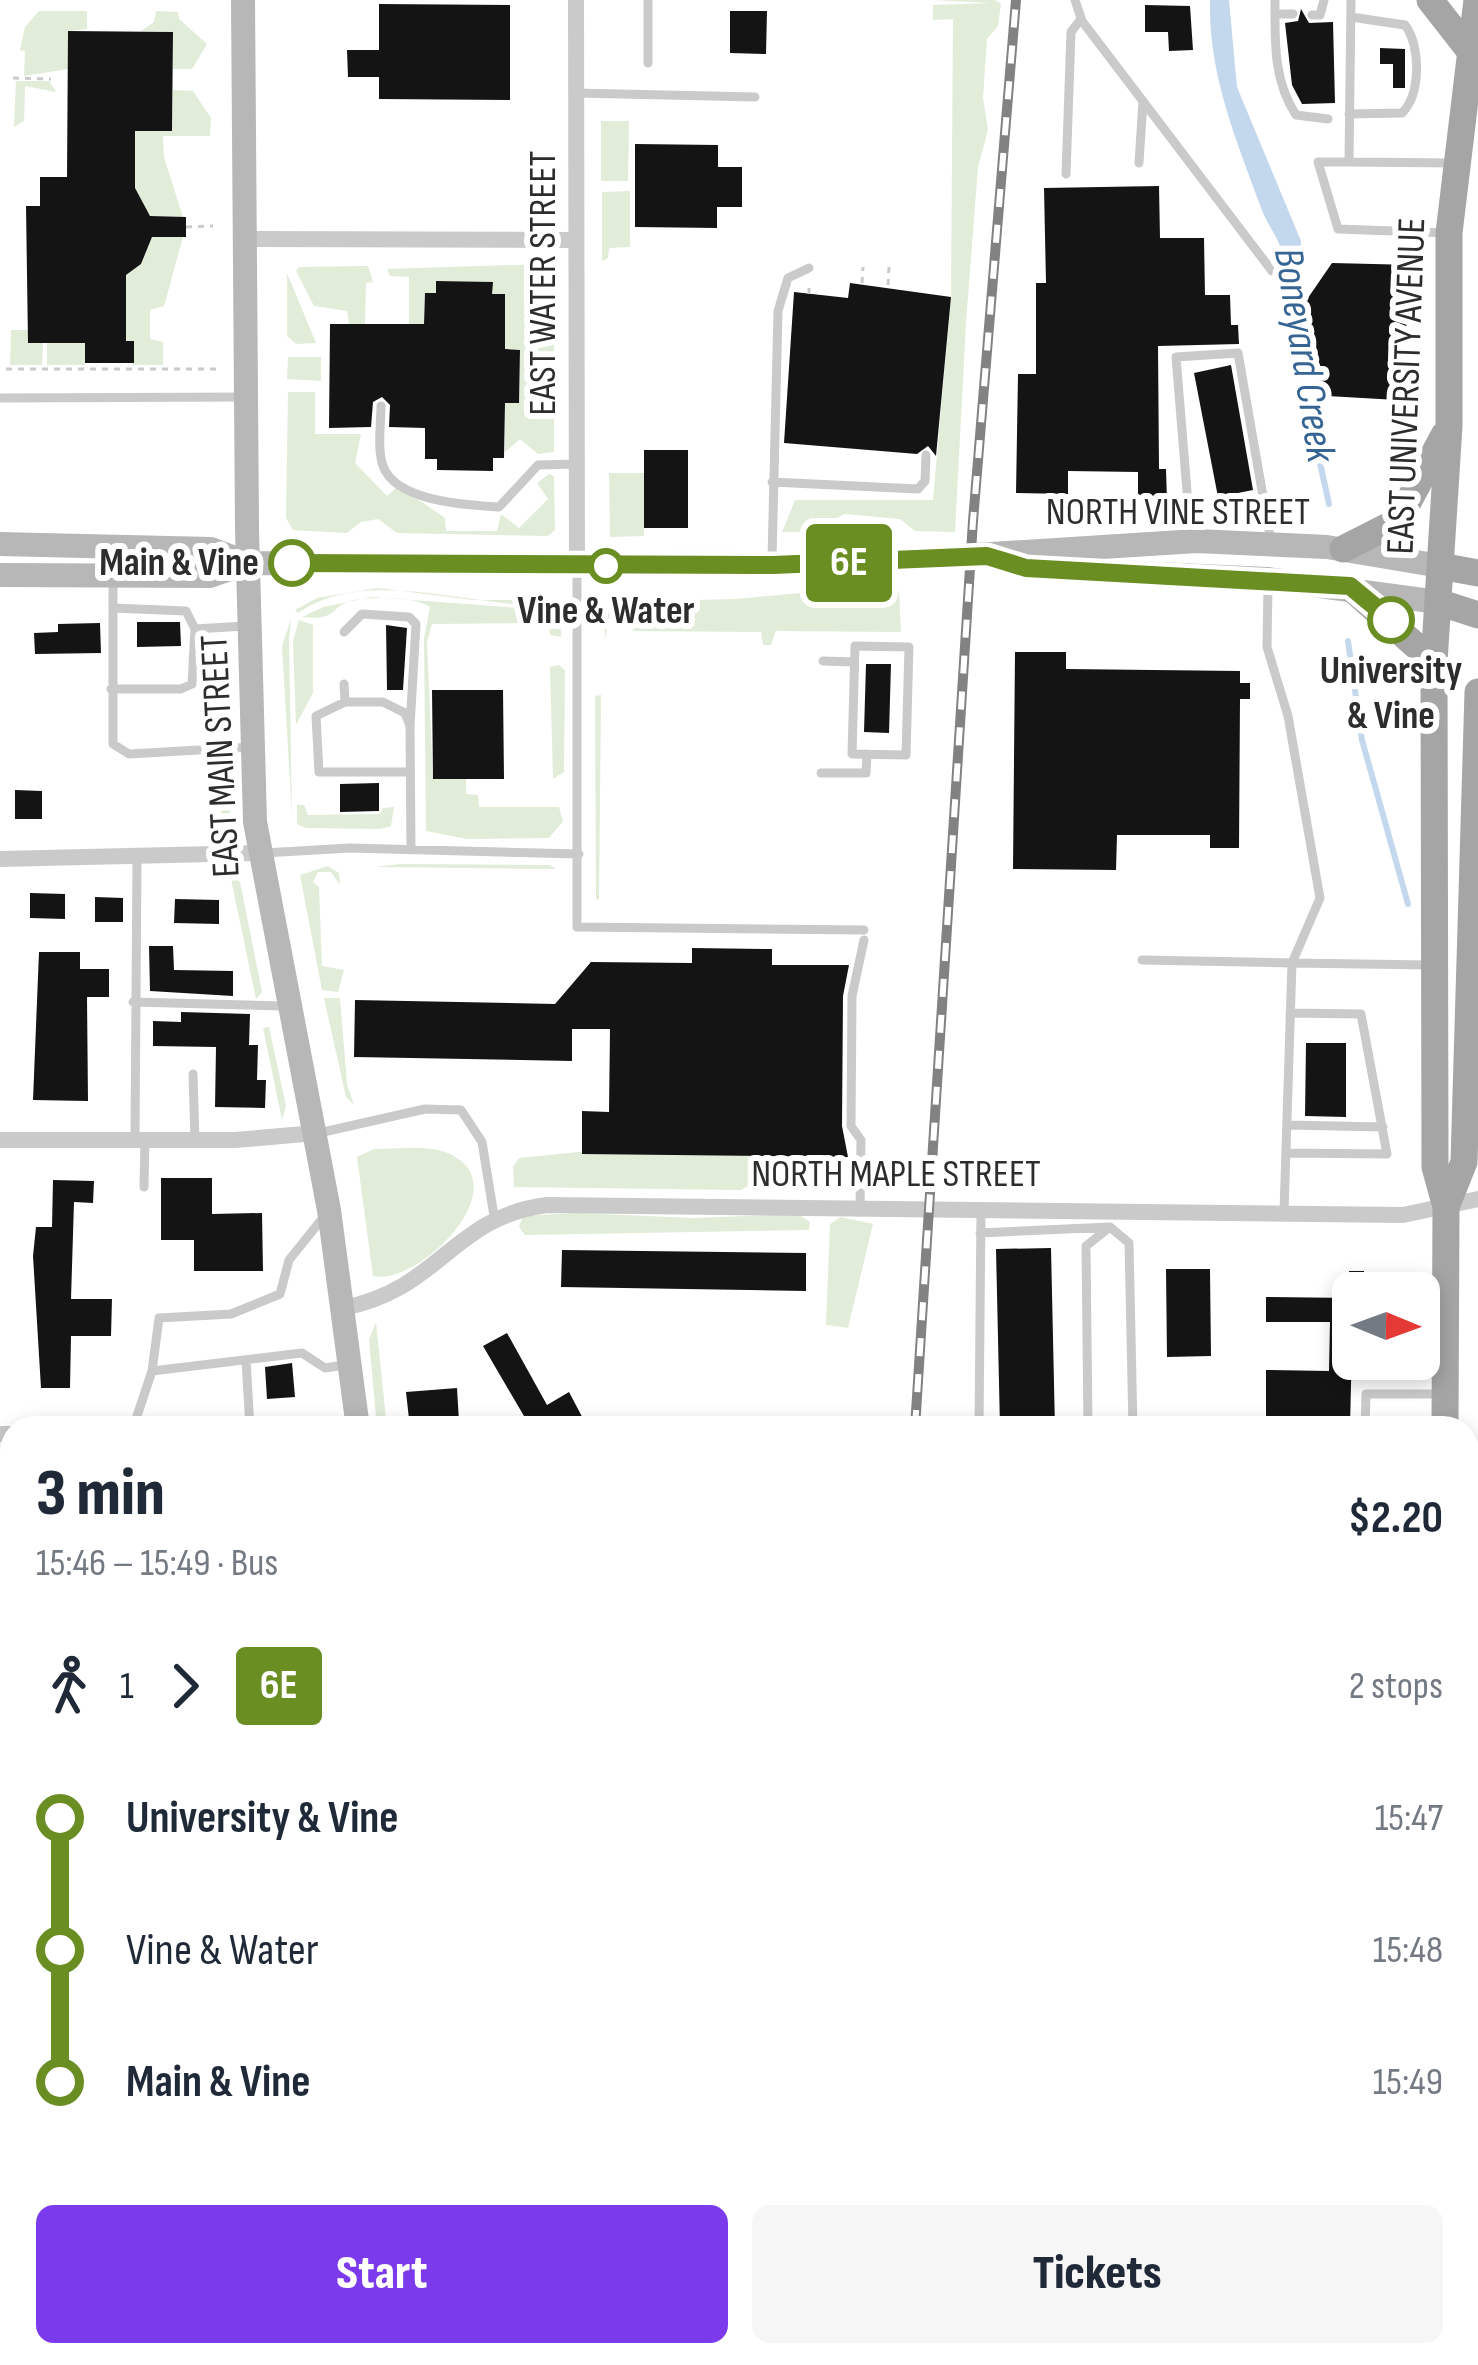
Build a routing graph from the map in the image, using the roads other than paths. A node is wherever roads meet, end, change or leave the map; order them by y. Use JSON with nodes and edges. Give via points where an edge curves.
{"nodes":[{"id":1,"x":243,"y":0,"type":"edge"},
{"id":2,"x":575,"y":0,"type":"edge"},
{"id":3,"x":648,"y":0,"type":"edge"},
{"id":4,"x":1075,"y":0,"type":"edge"},
{"id":5,"x":1275,"y":0,"type":"edge"},
{"id":6,"x":1324,"y":0,"type":"edge"},
{"id":7,"x":1351,"y":0,"type":"edge"},
{"id":8,"x":1430,"y":0,"type":"edge"},
{"id":9,"x":1477,"y":0,"type":"edge"},
{"id":10,"x":1275,"y":14,"type":"junction"},
{"id":11,"x":1293,"y":14,"type":"dead end"},
{"id":12,"x":1312,"y":15,"type":"dead end"},
{"id":13,"x":1351,"y":17,"type":"junction"},
{"id":14,"x":1081,"y":19,"type":"junction"},
{"id":15,"x":1469,"y":50,"type":"junction"},
{"id":16,"x":648,"y":63,"type":"dead end"},
{"id":17,"x":576,"y":93,"type":"junction"},
{"id":18,"x":755,"y":97,"type":"dead end"},
{"id":19,"x":1143,"y":100,"type":"junction"},
{"id":20,"x":1349,"y":114,"type":"junction"},
{"id":21,"x":1328,"y":118,"type":"dead end"},
{"id":22,"x":1349,"y":162,"type":"junction"},
{"id":23,"x":1139,"y":163,"type":"dead end"},
{"id":24,"x":1454,"y":163,"type":"junction"},
{"id":25,"x":1066,"y":174,"type":"dead end"},
{"id":26,"x":1449,"y":232,"type":"junction"},
{"id":27,"x":244,"y":239,"type":"junction"},
{"id":28,"x":576,"y":239,"type":"junction"},
{"id":29,"x":809,"y":268,"type":"dead end"},
{"id":30,"x":1272,"y":272,"type":"dead end"},
{"id":31,"x":245,"y":397,"type":"junction"},
{"id":32,"x":0,"y":398,"type":"edge"},
{"id":33,"x":380,"y":406,"type":"dead end"},
{"id":34,"x":1449,"y":426,"type":"junction"},
{"id":35,"x":926,"y":455,"type":"dead end"},
{"id":36,"x":576,"y":464,"type":"junction"},
{"id":37,"x":772,"y":482,"type":"junction"},
{"id":38,"x":1191,"y":541,"type":"junction"},
{"id":39,"x":1271,"y":542,"type":"junction"},
{"id":40,"x":0,"y":544,"type":"edge"},
{"id":41,"x":1343,"y":549,"type":"junction"},
{"id":42,"x":987,"y":556,"type":"junction"},
{"id":43,"x":248,"y":563,"type":"junction"},
{"id":44,"x":773,"y":565,"type":"junction"},
{"id":45,"x":577,"y":566,"type":"junction"},
{"id":46,"x":1441,"y":566,"type":"junction"},
{"id":47,"x":1478,"y":573,"type":"edge"},
{"id":48,"x":113,"y":574,"type":"junction"},
{"id":49,"x":0,"y":575,"type":"edge"},
{"id":50,"x":1268,"y":579,"type":"junction"},
{"id":51,"x":1350,"y":586,"type":"junction"},
{"id":52,"x":1438,"y":602,"type":"junction"},
{"id":53,"x":113,"y":608,"type":"junction"},
{"id":54,"x":1478,"y":615,"type":"edge"},
{"id":55,"x":250,"y":626,"type":"junction"},
{"id":56,"x":345,"y":628,"type":"dead end"},
{"id":57,"x":195,"y":629,"type":"junction"},
{"id":58,"x":823,"y":661,"type":"dead end"},
{"id":59,"x":854,"y":662,"type":"junction"},
{"id":60,"x":1434,"y":662,"type":"junction"},
{"id":61,"x":344,"y":684,"type":"dead end"},
{"id":62,"x":111,"y":688,"type":"junction"},
{"id":63,"x":1478,"y":692,"type":"edge"},
{"id":64,"x":345,"y":702,"type":"junction"},
{"id":65,"x":1478,"y":723,"type":"edge"},
{"id":66,"x":410,"y":726,"type":"junction"},
{"id":67,"x":251,"y":747,"type":"junction"},
{"id":68,"x":867,"y":754,"type":"junction"},
{"id":69,"x":410,"y":772,"type":"junction"},
{"id":70,"x":821,"y":773,"type":"dead end"},
{"id":71,"x":411,"y":849,"type":"junction"},
{"id":72,"x":259,"y":854,"type":"junction"},
{"id":73,"x":579,"y":854,"type":"junction"},
{"id":74,"x":136,"y":857,"type":"junction"},
{"id":75,"x":0,"y":859,"type":"edge"},
{"id":76,"x":1475,"y":884,"type":"edge"},
{"id":77,"x":1142,"y":961,"type":"dead end"},
{"id":78,"x":1292,"y":963,"type":"junction"},
{"id":79,"x":1435,"y":965,"type":"junction"},
{"id":80,"x":133,"y":1002,"type":"junction"},
{"id":81,"x":290,"y":1006,"type":"junction"},
{"id":82,"x":1290,"y":1013,"type":"junction"},
{"id":83,"x":193,"y":1074,"type":"dead end"},
{"id":84,"x":1286,"y":1125,"type":"junction"},
{"id":85,"x":1382,"y":1127,"type":"junction"},
{"id":86,"x":316,"y":1133,"type":"junction"},
{"id":87,"x":140,"y":1137,"type":"junction"},
{"id":88,"x":0,"y":1140,"type":"edge"},
{"id":89,"x":195,"y":1141,"type":"junction"},
{"id":90,"x":1286,"y":1154,"type":"junction"},
{"id":91,"x":144,"y":1187,"type":"dead end"},
{"id":92,"x":1478,"y":1199,"type":"edge"},
{"id":93,"x":860,"y":1208,"type":"junction"},
{"id":94,"x":1111,"y":1208,"type":"junction"},
{"id":95,"x":1446,"y":1208,"type":"junction"},
{"id":96,"x":981,"y":1209,"type":"junction"},
{"id":97,"x":329,"y":1210,"type":"junction"},
{"id":98,"x":1284,"y":1212,"type":"junction"},
{"id":99,"x":494,"y":1216,"type":"junction"},
{"id":100,"x":1111,"y":1227,"type":"junction"},
{"id":101,"x":980,"y":1233,"type":"junction"},
{"id":102,"x":343,"y":1308,"type":"junction"},
{"id":103,"x":246,"y":1360,"type":"junction"},
{"id":104,"x":353,"y":1364,"type":"junction"},
{"id":105,"x":152,"y":1371,"type":"junction"},
{"id":106,"x":1445,"y":1394,"type":"junction"},
{"id":107,"x":137,"y":1416,"type":"edge"},
{"id":108,"x":249,"y":1416,"type":"edge"},
{"id":109,"x":357,"y":1416,"type":"edge"},
{"id":110,"x":979,"y":1416,"type":"edge"},
{"id":111,"x":1088,"y":1416,"type":"edge"},
{"id":112,"x":1132,"y":1416,"type":"edge"},
{"id":113,"x":1365,"y":1416,"type":"edge"},
{"id":114,"x":1445,"y":1416,"type":"edge"}],
"edges":[{"from":1,"to":27,"type":"main road","name":"EAST MAIN STREET"},
{"from":2,"to":17,"type":"street","name":"EAST WATER STREET"},
{"from":3,"to":16,"type":"lane"},
{"from":4,"to":14,"type":"lane"},
{"from":5,"to":10,"type":"lane"},
{"from":6,"to":12,"type":"lane","via":[[1320,15]]},
{"from":7,"to":13,"type":"lane"},
{"from":8,"to":15,"type":"main road"},
{"from":9,"to":15,"type":"main road","name":"EAST UNIVERSITY AVENUE"},
{"from":10,"to":11,"type":"lane"},
{"from":10,"to":21,"type":"lane","via":[[1284,96],[1296,115]]},
{"from":13,"to":20,"type":"lane"},
{"from":13,"to":20,"type":"lane","via":[[1405,25],[1416,62],[1412,102],[1402,113]]},
{"from":14,"to":19,"type":"lane"},
{"from":14,"to":25,"type":"lane","via":[[1071,32]]},
{"from":15,"to":24,"type":"main road","name":"EAST UNIVERSITY AVENUE"},
{"from":17,"to":18,"type":"lane"},
{"from":17,"to":28,"type":"street","name":"EAST WATER STREET"},
{"from":19,"to":23,"type":"lane"},
{"from":19,"to":30,"type":"lane"},
{"from":20,"to":22,"type":"lane"},
{"from":22,"to":24,"type":"lane"},
{"from":22,"to":26,"type":"lane","via":[[1318,162],[1338,229]]},
{"from":24,"to":26,"type":"main road","name":"EAST UNIVERSITY AVENUE"},
{"from":26,"to":34,"type":"main road","name":"EAST UNIVERSITY AVENUE"},
{"from":27,"to":28,"type":"street"},
{"from":27,"to":31,"type":"main road","name":"EAST MAIN STREET"},
{"from":28,"to":36,"type":"street","name":"EAST WATER STREET"},
{"from":29,"to":37,"type":"lane","via":[[788,278],[778,311]]},
{"from":31,"to":32,"type":"lane"},
{"from":31,"to":43,"type":"main road","name":"EAST MAIN STREET"},
{"from":33,"to":36,"type":"lane","via":[[383,466],[396,482],[441,503],[499,507],[538,465]]},
{"from":34,"to":41,"type":"main road","via":[[1397,521]]},
{"from":34,"to":46,"type":"main road","name":"EAST UNIVERSITY AVENUE"},
{"from":35,"to":37,"type":"lane","via":[[918,488]]},
{"from":36,"to":45,"type":"street","name":"EAST WATER STREET"},
{"from":37,"to":44,"type":"lane"},
{"from":38,"to":39,"type":"main road","name":"NORTH VINE STREET"},
{"from":38,"to":39,"type":"lane","via":[[1176,357],[1238,352]]},
{"from":38,"to":42,"type":"main road","name":"NORTH VINE STREET"},
{"from":39,"to":41,"type":"main road","name":"NORTH VINE STREET"},
{"from":40,"to":43,"type":"main road","via":[[211,549]]},
{"from":41,"to":46,"type":"main road","name":"NORTH VINE STREET"},
{"from":42,"to":44,"type":"main road","name":"NORTH VINE STREET"},
{"from":42,"to":50,"type":"main road","name":"NORTH VINE STREET","via":[[1026,568]]},
{"from":43,"to":45,"type":"main road","name":"NORTH VINE STREET"},
{"from":43,"to":48,"type":"main road","via":[[210,576]]},
{"from":43,"to":55,"type":"main road","name":"EAST MAIN STREET"},
{"from":44,"to":45,"type":"main road","name":"NORTH VINE STREET"},
{"from":45,"to":73,"type":"lane"},
{"from":46,"to":47,"type":"main road"},
{"from":46,"to":52,"type":"main road","name":"EAST UNIVERSITY AVENUE"},
{"from":48,"to":49,"type":"main road"},
{"from":48,"to":53,"type":"lane"},
{"from":50,"to":51,"type":"main road","name":"NORTH VINE STREET"},
{"from":50,"to":78,"type":"lane","via":[[1267,647],[1288,716],[1320,898]]},
{"from":51,"to":52,"type":"main road","name":"NORTH VINE STREET"},
{"from":51,"to":60,"type":"main road"},
{"from":52,"to":54,"type":"main road"},
{"from":52,"to":60,"type":"main road","name":"EAST UNIVERSITY AVENUE"},
{"from":53,"to":57,"type":"lane","via":[[186,610]]},
{"from":53,"to":62,"type":"lane"},
{"from":55,"to":57,"type":"lane"},
{"from":55,"to":67,"type":"main road","name":"EAST MAIN STREET"},
{"from":56,"to":66,"type":"lane","via":[[362,614],[416,624]]},
{"from":57,"to":62,"type":"lane","via":[[192,684]]},
{"from":58,"to":59,"type":"lane"},
{"from":59,"to":68,"type":"lane","via":[[852,754]]},
{"from":59,"to":68,"type":"lane","via":[[855,646],[909,647],[906,755]]},
{"from":60,"to":79,"type":"main road","name":"EAST UNIVERSITY AVENUE"},
{"from":61,"to":64,"type":"lane"},
{"from":62,"to":67,"type":"lane","via":[[110,737],[120,751]]},
{"from":63,"to":65,"type":"main road","name":"EAST UNIVERSITY AVENUE"},
{"from":64,"to":66,"type":"lane","via":[[393,704]]},
{"from":64,"to":69,"type":"lane","via":[[316,716],[319,772]]},
{"from":65,"to":76,"type":"main road","name":"EAST UNIVERSITY AVENUE"},
{"from":66,"to":69,"type":"lane"},
{"from":67,"to":72,"type":"main road","name":"EAST MAIN STREET"},
{"from":68,"to":70,"type":"lane","via":[[866,773]]},
{"from":69,"to":71,"type":"lane"},
{"from":71,"to":72,"type":"lane"},
{"from":71,"to":73,"type":"lane"},
{"from":72,"to":74,"type":"street"},
{"from":72,"to":81,"type":"main road","name":"EAST MAIN STREET"},
{"from":73,"to":93,"type":"lane","via":[[578,927],[864,935],[853,996],[850,1126],[861,1141]]},
{"from":74,"to":75,"type":"street"},
{"from":74,"to":80,"type":"lane"},
{"from":76,"to":95,"type":"main road","name":"EAST UNIVERSITY AVENUE","via":[[1464,1162]]},
{"from":77,"to":78,"type":"lane"},
{"from":78,"to":79,"type":"lane"},
{"from":78,"to":82,"type":"lane"},
{"from":79,"to":95,"type":"main road","name":"EAST UNIVERSITY AVENUE","via":[[1435,1167]]},
{"from":80,"to":81,"type":"lane"},
{"from":80,"to":87,"type":"lane"},
{"from":81,"to":86,"type":"main road","name":"EAST MAIN STREET"},
{"from":82,"to":84,"type":"lane"},
{"from":82,"to":85,"type":"lane","via":[[1361,1014]]},
{"from":83,"to":89,"type":"lane"},
{"from":84,"to":85,"type":"lane"},
{"from":84,"to":90,"type":"lane"},
{"from":85,"to":90,"type":"lane","via":[[1388,1154]]},
{"from":86,"to":89,"type":"street"},
{"from":86,"to":97,"type":"main road","name":"EAST MAIN STREET"},
{"from":86,"to":99,"type":"lane","via":[[425,1108],[461,1110],[482,1142]]},
{"from":87,"to":88,"type":"street"},
{"from":87,"to":89,"type":"street"},
{"from":87,"to":91,"type":"lane"},
{"from":90,"to":98,"type":"lane"},
{"from":92,"to":95,"type":"street","name":"NORTH MAPLE STREET"},
{"from":93,"to":96,"type":"street","name":"NORTH MAPLE STREET"},
{"from":93,"to":99,"type":"street","name":"NORTH MAPLE STREET","via":[[548,1204]]},
{"from":94,"to":96,"type":"street","name":"NORTH MAPLE STREET"},
{"from":94,"to":98,"type":"street","name":"NORTH MAPLE STREET"},
{"from":94,"to":100,"type":"lane"},
{"from":95,"to":98,"type":"street","name":"NORTH MAPLE STREET"},
{"from":95,"to":106,"type":"main road","name":"EAST UNIVERSITY AVENUE"},
{"from":96,"to":101,"type":"lane"},
{"from":97,"to":102,"type":"main road","name":"EAST MAIN STREET"},
{"from":97,"to":105,"type":"lane","via":[[289,1260],[280,1294],[231,1314],[159,1318]]},
{"from":99,"to":102,"type":"street","name":"NORTH MAPLE STREET","via":[[412,1284]]},
{"from":100,"to":101,"type":"lane"},
{"from":100,"to":111,"type":"lane","via":[[1086,1246]]},
{"from":100,"to":112,"type":"lane","via":[[1129,1244]]},
{"from":101,"to":110,"type":"lane"},
{"from":102,"to":104,"type":"main road","name":"EAST MAIN STREET"},
{"from":103,"to":104,"type":"lane","via":[[302,1353],[326,1368]]},
{"from":103,"to":105,"type":"lane"},
{"from":103,"to":108,"type":"lane"},
{"from":104,"to":109,"type":"main road","name":"EAST MAIN STREET"},
{"from":105,"to":107,"type":"lane"},
{"from":106,"to":113,"type":"lane","via":[[1366,1394]]},
{"from":106,"to":114,"type":"main road","name":"EAST UNIVERSITY AVENUE"}]}
